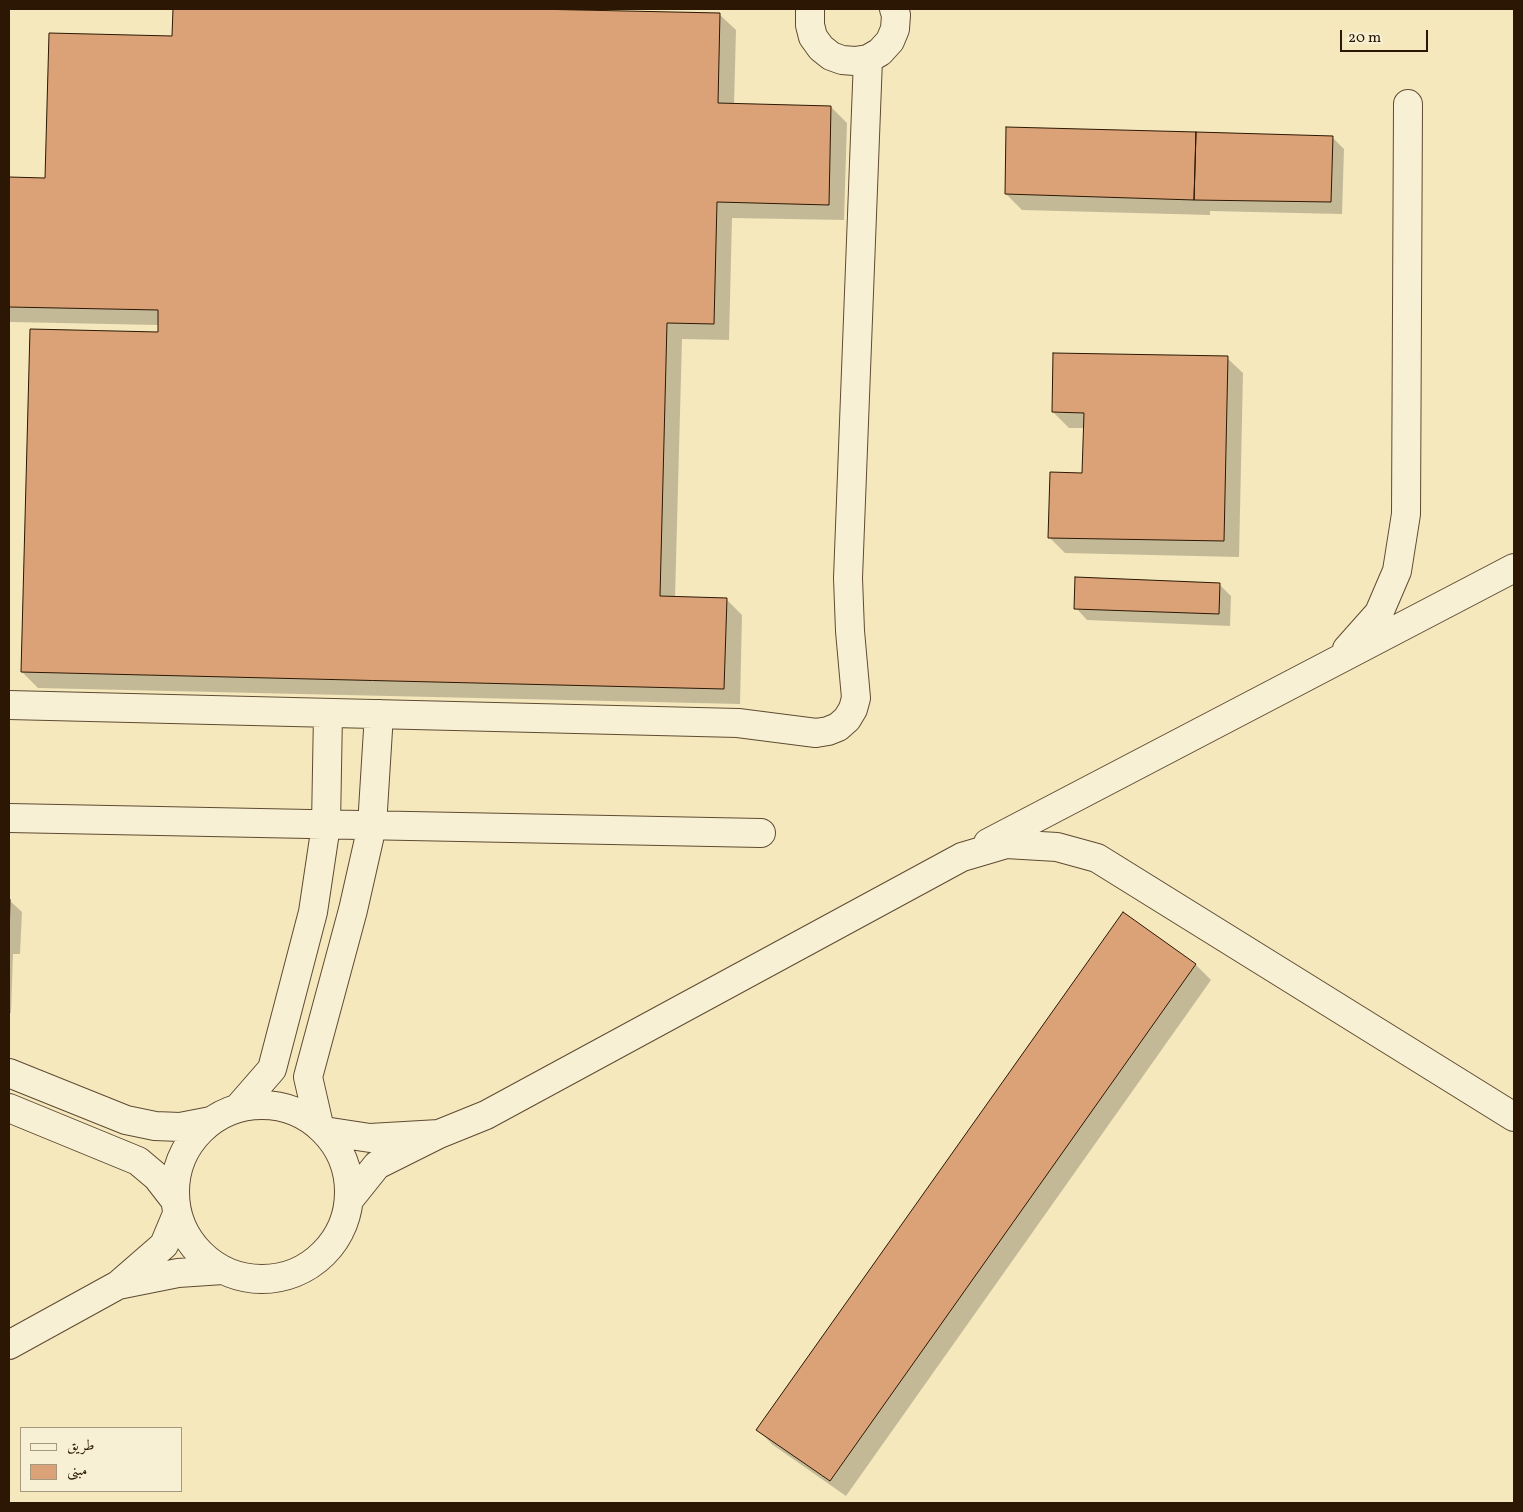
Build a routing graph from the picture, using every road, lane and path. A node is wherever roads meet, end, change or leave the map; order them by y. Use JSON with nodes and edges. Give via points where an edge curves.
{"nodes":[{"id":1,"x":810,"y":9,"type":"edge"},
{"id":2,"x":894,"y":9,"type":"edge"},
{"id":3,"x":868,"y":59,"type":"junction"},
{"id":4,"x":1408,"y":104,"type":"dead end"},
{"id":5,"x":1514,"y":568,"type":"edge"},
{"id":6,"x":1336,"y":661,"type":"junction"},
{"id":7,"x":9,"y":705,"type":"edge"},
{"id":8,"x":328,"y":713,"type":"junction"},
{"id":9,"x":379,"y":714,"type":"junction"},
{"id":10,"x":9,"y":818,"type":"edge"},
{"id":11,"x":326,"y":825,"type":"junction"},
{"id":12,"x":372,"y":826,"type":"junction"},
{"id":13,"x":761,"y":833,"type":"dead end"},
{"id":14,"x":962,"y":857,"type":"junction"},
{"id":15,"x":9,"y":1072,"type":"edge"},
{"id":16,"x":9,"y":1108,"type":"edge"},
{"id":17,"x":238,"y":1108,"type":"junction"},
{"id":18,"x":1514,"y":1117,"type":"edge"},
{"id":19,"x":210,"y":1121,"type":"junction"},
{"id":20,"x":322,"y":1128,"type":"junction"},
{"id":21,"x":439,"y":1134,"type":"junction"},
{"id":22,"x":349,"y":1200,"type":"junction"},
{"id":23,"x":175,"y":1207,"type":"junction"},
{"id":24,"x":223,"y":1270,"type":"junction"},
{"id":25,"x":118,"y":1285,"type":"junction"},
{"id":26,"x":9,"y":1345,"type":"edge"}],
"edges":[{"from":1,"to":3,"type":"street","via":[[813,37],[821,48],[842,60]]},
{"from":2,"to":3,"type":"street","via":[[895,29],[890,42]]},
{"from":3,"to":9,"type":"street","via":[[848,578],[856,698],[847,719],[828,731],[816,733],[738,723]]},
{"from":4,"to":6,"type":"street","via":[[1406,514],[1397,571],[1379,613]]},
{"from":5,"to":6,"type":"street"},
{"from":6,"to":14,"type":"street"},
{"from":7,"to":8,"type":"street"},
{"from":8,"to":9,"type":"street"},
{"from":8,"to":11,"type":"street"},
{"from":9,"to":12,"type":"street"},
{"from":10,"to":11,"type":"street"},
{"from":11,"to":12,"type":"street"},
{"from":11,"to":17,"type":"street","via":[[313,912],[272,1069]]},
{"from":12,"to":13,"type":"street"},
{"from":12,"to":20,"type":"street","via":[[308,1077]]},
{"from":14,"to":18,"type":"street","via":[[1006,844],[1058,847],[1097,858]]},
{"from":14,"to":21,"type":"street","via":[[486,1115]]},
{"from":15,"to":19,"type":"street","via":[[126,1120],[180,1127]]},
{"from":16,"to":23,"type":"street","via":[[138,1160],[157,1177]]},
{"from":17,"to":19,"type":"street"},
{"from":17,"to":20,"type":"street","via":[[266,1104],[294,1111]]},
{"from":19,"to":23,"type":"street","via":[[189,1142],[177,1170]]},
{"from":20,"to":21,"type":"street","via":[[370,1138]]},
{"from":20,"to":22,"type":"street","via":[[340,1151],[348,1175]]},
{"from":21,"to":22,"type":"street","via":[[377,1165]]},
{"from":22,"to":24,"type":"street","via":[[337,1235],[327,1250],[304,1268],[278,1278],[250,1279]]},
{"from":23,"to":24,"type":"street","via":[[186,1237],[202,1257]]},
{"from":23,"to":25,"type":"street","via":[[164,1245]]},
{"from":24,"to":25,"type":"street","via":[[178,1273]]},
{"from":25,"to":26,"type":"street"}]}
